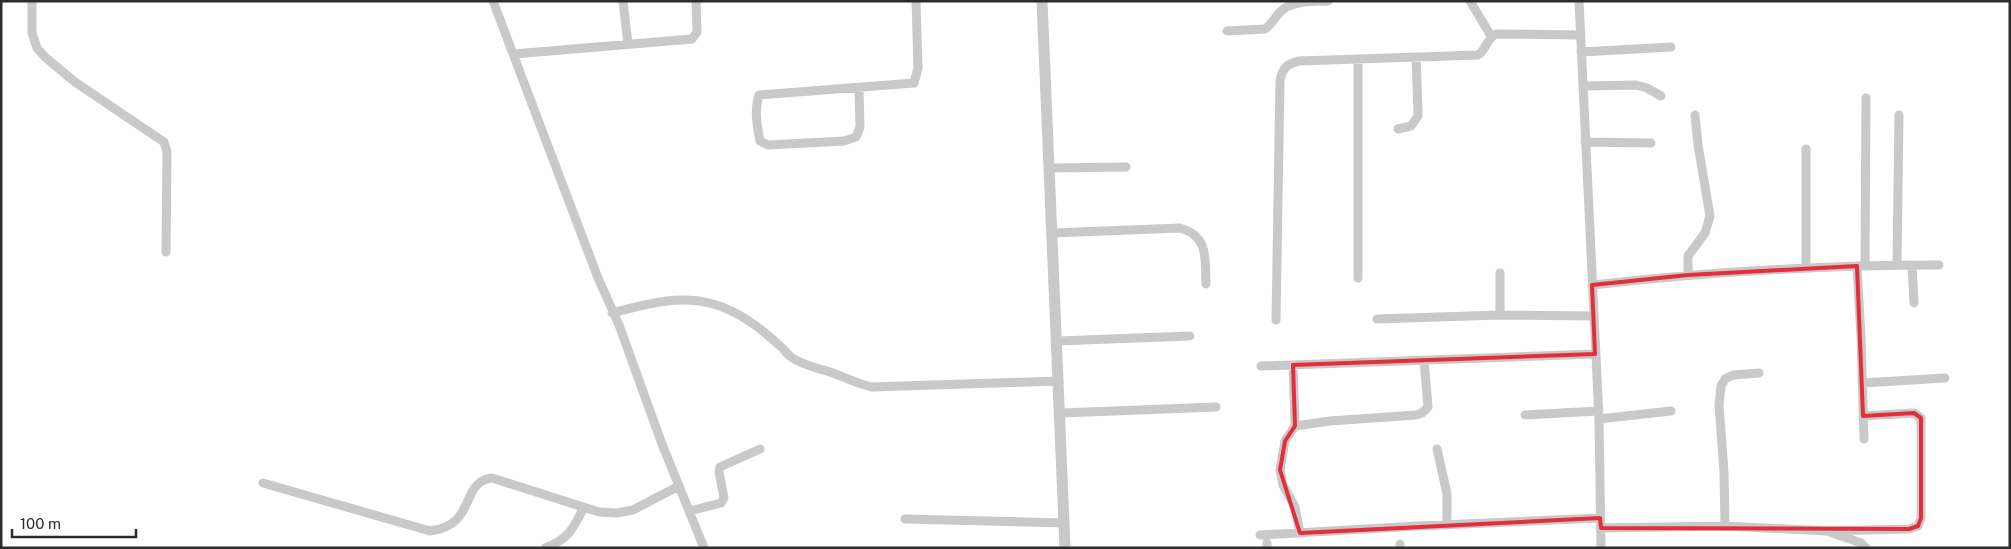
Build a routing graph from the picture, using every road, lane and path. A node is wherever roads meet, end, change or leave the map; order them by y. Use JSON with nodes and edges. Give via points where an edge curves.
{"nodes":[{"id":1,"x":32,"y":1,"type":"edge"},
{"id":2,"x":493,"y":1,"type":"edge"},
{"id":3,"x":623,"y":1,"type":"edge"},
{"id":4,"x":696,"y":1,"type":"edge"},
{"id":5,"x":916,"y":1,"type":"edge"},
{"id":6,"x":1042,"y":1,"type":"edge"},
{"id":7,"x":1328,"y":1,"type":"edge"},
{"id":8,"x":1470,"y":1,"type":"edge"},
{"id":9,"x":1579,"y":1,"type":"edge"},
{"id":10,"x":1227,"y":31,"type":"dead end"},
{"id":11,"x":1581,"y":35,"type":"junction"},
{"id":12,"x":1491,"y":36,"type":"junction"},
{"id":13,"x":628,"y":44,"type":"junction"},
{"id":14,"x":1671,"y":47,"type":"dead end"},
{"id":15,"x":1581,"y":52,"type":"junction"},
{"id":16,"x":514,"y":54,"type":"junction"},
{"id":17,"x":1416,"y":57,"type":"junction"},
{"id":18,"x":1358,"y":59,"type":"junction"},
{"id":19,"x":1584,"y":86,"type":"junction"},
{"id":20,"x":859,"y":88,"type":"junction"},
{"id":21,"x":1661,"y":96,"type":"dead end"},
{"id":22,"x":1866,"y":98,"type":"dead end"},
{"id":23,"x":1695,"y":115,"type":"dead end"},
{"id":24,"x":1899,"y":115,"type":"dead end"},
{"id":25,"x":1398,"y":129,"type":"dead end"},
{"id":26,"x":1585,"y":142,"type":"junction"},
{"id":27,"x":1651,"y":143,"type":"dead end"},
{"id":28,"x":1806,"y":149,"type":"dead end"},
{"id":29,"x":1126,"y":167,"type":"dead end"},
{"id":30,"x":1050,"y":168,"type":"junction"},
{"id":31,"x":1052,"y":233,"type":"junction"},
{"id":32,"x":166,"y":252,"type":"dead end"},
{"id":33,"x":1897,"y":265,"type":"junction"},
{"id":34,"x":1912,"y":265,"type":"junction"},
{"id":35,"x":1939,"y":265,"type":"dead end"},
{"id":36,"x":1861,"y":266,"type":"junction"},
{"id":37,"x":1806,"y":267,"type":"junction"},
{"id":38,"x":1500,"y":273,"type":"dead end"},
{"id":39,"x":1688,"y":274,"type":"junction"},
{"id":40,"x":1358,"y":278,"type":"dead end"},
{"id":41,"x":1206,"y":284,"type":"dead end"},
{"id":42,"x":1592,"y":285,"type":"junction"},
{"id":43,"x":1914,"y":303,"type":"dead end"},
{"id":44,"x":612,"y":313,"type":"junction"},
{"id":45,"x":1500,"y":315,"type":"junction"},
{"id":46,"x":1593,"y":316,"type":"junction"},
{"id":47,"x":1377,"y":319,"type":"dead end"},
{"id":48,"x":1276,"y":320,"type":"dead end"},
{"id":49,"x":1190,"y":336,"type":"dead end"},
{"id":50,"x":1057,"y":341,"type":"junction"},
{"id":51,"x":1595,"y":354,"type":"junction"},
{"id":52,"x":1424,"y":360,"type":"junction"},
{"id":53,"x":1293,"y":365,"type":"junction"},
{"id":54,"x":1261,"y":366,"type":"dead end"},
{"id":55,"x":1760,"y":373,"type":"dead end"},
{"id":56,"x":1945,"y":378,"type":"dead end"},
{"id":57,"x":1059,"y":381,"type":"junction"},
{"id":58,"x":1862,"y":383,"type":"junction"},
{"id":59,"x":1216,"y":408,"type":"dead end"},
{"id":60,"x":1671,"y":411,"type":"dead end"},
{"id":61,"x":1060,"y":413,"type":"junction"},
{"id":62,"x":1525,"y":415,"type":"dead end"},
{"id":63,"x":1598,"y":415,"type":"junction"},
{"id":64,"x":1863,"y":416,"type":"junction"},
{"id":65,"x":1296,"y":426,"type":"junction"},
{"id":66,"x":1864,"y":439,"type":"dead end"},
{"id":67,"x":760,"y":449,"type":"dead end"},
{"id":68,"x":1438,"y":449,"type":"dead end"},
{"id":69,"x":263,"y":483,"type":"dead end"},
{"id":70,"x":679,"y":486,"type":"junction"},
{"id":71,"x":584,"y":507,"type":"junction"},
{"id":72,"x":689,"y":511,"type":"junction"},
{"id":73,"x":905,"y":519,"type":"dead end"},
{"id":74,"x":1064,"y":523,"type":"junction"},
{"id":75,"x":1600,"y":523,"type":"junction"},
{"id":76,"x":1447,"y":525,"type":"junction"},
{"id":77,"x":1724,"y":526,"type":"junction"},
{"id":78,"x":1827,"y":531,"type":"junction"},
{"id":79,"x":1300,"y":533,"type":"junction"},
{"id":80,"x":1260,"y":535,"type":"dead end"},
{"id":81,"x":545,"y":548,"type":"edge"},
{"id":82,"x":704,"y":548,"type":"edge"},
{"id":83,"x":1065,"y":548,"type":"edge"},
{"id":84,"x":1601,"y":548,"type":"edge"},
{"id":85,"x":1866,"y":548,"type":"edge"}],
"edges":[{"from":1,"to":32,"type":"street","via":[[32,33],[37,48],[45,57],[75,82],[164,142]]},
{"from":2,"to":16,"type":"street"},
{"from":3,"to":13,"type":"street"},
{"from":4,"to":13,"type":"street","via":[[696,36],[692,39]]},
{"from":5,"to":20,"type":"street","via":[[918,68],[914,84]]},
{"from":6,"to":30,"type":"street"},
{"from":7,"to":10,"type":"street","via":[[1291,4],[1265,28]]},
{"from":8,"to":12,"type":"street"},
{"from":9,"to":11,"type":"street"},
{"from":11,"to":12,"type":"street"},
{"from":11,"to":15,"type":"street"},
{"from":12,"to":17,"type":"street","via":[[1478,56]]},
{"from":13,"to":16,"type":"street"},
{"from":14,"to":15,"type":"street"},
{"from":15,"to":19,"type":"street"},
{"from":16,"to":44,"type":"street"},
{"from":17,"to":18,"type":"street"},
{"from":17,"to":25,"type":"street","via":[[1418,116],[1411,126]]},
{"from":18,"to":40,"type":"street"},
{"from":18,"to":48,"type":"street","via":[[1291,63],[1282,74]]},
{"from":19,"to":21,"type":"street","via":[[1636,85]]},
{"from":19,"to":26,"type":"street"},
{"from":20,"to":20,"type":"street","via":[[759,95],[756,103],[760,141],[768,145],[844,141],[856,137],[860,127]]},
{"from":22,"to":36,"type":"street"},
{"from":23,"to":39,"type":"street","via":[[1710,216],[1705,233],[1688,256]]},
{"from":24,"to":33,"type":"street"},
{"from":26,"to":27,"type":"street"},
{"from":26,"to":42,"type":"street"},
{"from":28,"to":37,"type":"street"},
{"from":29,"to":30,"type":"street"},
{"from":30,"to":31,"type":"street"},
{"from":31,"to":41,"type":"street","via":[[1180,228],[1192,231],[1203,249]]},
{"from":31,"to":50,"type":"street"},
{"from":33,"to":34,"type":"street"},
{"from":33,"to":36,"type":"street"},
{"from":34,"to":35,"type":"street"},
{"from":34,"to":43,"type":"street"},
{"from":36,"to":37,"type":"street"},
{"from":36,"to":58,"type":"street"},
{"from":37,"to":39,"type":"street"},
{"from":38,"to":45,"type":"street"},
{"from":39,"to":42,"type":"street"},
{"from":42,"to":46,"type":"street"},
{"from":44,"to":57,"type":"street","via":[[670,301],[708,302],[724,307],[752,324],[802,363],[872,387]]},
{"from":44,"to":70,"type":"street"},
{"from":45,"to":46,"type":"street"},
{"from":45,"to":47,"type":"street"},
{"from":46,"to":51,"type":"street"},
{"from":49,"to":50,"type":"street"},
{"from":50,"to":57,"type":"street"},
{"from":51,"to":52,"type":"street"},
{"from":51,"to":63,"type":"street"},
{"from":52,"to":53,"type":"street"},
{"from":52,"to":65,"type":"street","via":[[1428,407],[1422,413]]},
{"from":53,"to":54,"type":"street"},
{"from":53,"to":65,"type":"street"},
{"from":55,"to":77,"type":"street","via":[[1733,374],[1724,379],[1721,386]]},
{"from":56,"to":58,"type":"street"},
{"from":57,"to":61,"type":"street"},
{"from":58,"to":64,"type":"street"},
{"from":59,"to":61,"type":"street"},
{"from":60,"to":63,"type":"street"},
{"from":61,"to":74,"type":"street"},
{"from":62,"to":63,"type":"street"},
{"from":63,"to":75,"type":"street"},
{"from":64,"to":66,"type":"street"},
{"from":64,"to":78,"type":"street","via":[[1914,414],[1921,418],[1920,524],[1909,529]]},
{"from":65,"to":79,"type":"street","via":[[1285,441],[1280,470]]},
{"from":67,"to":72,"type":"street","via":[[720,467],[724,498],[721,503]]},
{"from":68,"to":76,"type":"street","via":[[1447,494]]},
{"from":69,"to":71,"type":"street","via":[[430,531],[455,523],[477,484],[485,479],[492,478]]},
{"from":70,"to":71,"type":"street","via":[[633,510],[599,512]]},
{"from":70,"to":72,"type":"street"},
{"from":71,"to":81,"type":"street","via":[[568,535]]},
{"from":72,"to":82,"type":"street"},
{"from":73,"to":74,"type":"street"},
{"from":74,"to":83,"type":"street"},
{"from":75,"to":76,"type":"street"},
{"from":75,"to":77,"type":"street"},
{"from":75,"to":84,"type":"street"},
{"from":76,"to":79,"type":"street"},
{"from":77,"to":78,"type":"street"},
{"from":78,"to":85,"type":"street","via":[[1861,543]]},
{"from":79,"to":80,"type":"street"}]}
